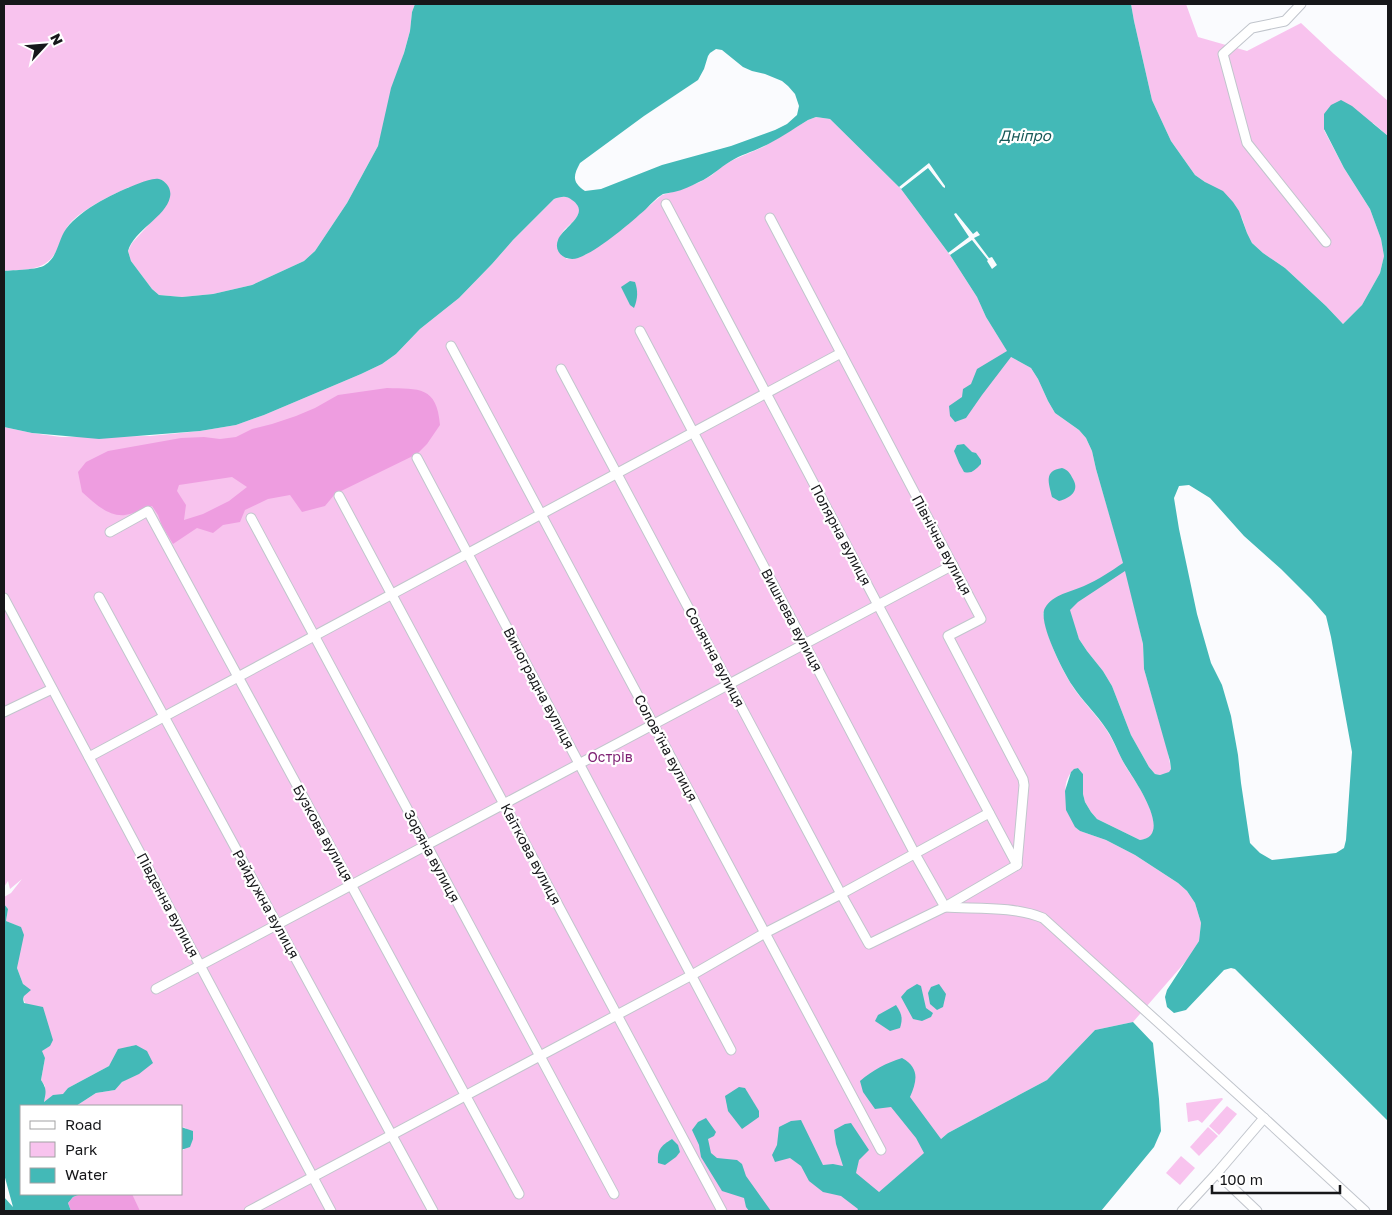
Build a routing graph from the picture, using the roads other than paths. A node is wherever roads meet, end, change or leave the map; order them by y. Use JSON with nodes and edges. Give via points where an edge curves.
{"nodes":[{"id":1,"x":1301,"y":4,"type":"edge"},
{"id":2,"x":666,"y":204,"type":"dead end"},
{"id":3,"x":770,"y":218,"type":"dead end"},
{"id":4,"x":1326,"y":242,"type":"dead end"},
{"id":5,"x":640,"y":332,"type":"dead end"},
{"id":6,"x":451,"y":346,"type":"dead end"},
{"id":7,"x":841,"y":353,"type":"junction"},
{"id":8,"x":562,"y":369,"type":"dead end"},
{"id":9,"x":766,"y":394,"type":"junction"},
{"id":10,"x":693,"y":433,"type":"junction"},
{"id":11,"x":417,"y":458,"type":"dead end"},
{"id":12,"x":617,"y":474,"type":"junction"},
{"id":13,"x":339,"y":496,"type":"dead end"},
{"id":14,"x":541,"y":514,"type":"junction"},
{"id":15,"x":251,"y":518,"type":"dead end"},
{"id":16,"x":110,"y":532,"type":"dead end"},
{"id":17,"x":468,"y":554,"type":"junction"},
{"id":18,"x":952,"y":565,"type":"junction"},
{"id":19,"x":392,"y":594,"type":"junction"},
{"id":20,"x":99,"y":597,"type":"dead end"},
{"id":21,"x":4,"y":598,"type":"edge"},
{"id":22,"x":878,"y":605,"type":"junction"},
{"id":23,"x":314,"y":636,"type":"junction"},
{"id":24,"x":805,"y":644,"type":"junction"},
{"id":25,"x":238,"y":677,"type":"junction"},
{"id":26,"x":730,"y":684,"type":"junction"},
{"id":27,"x":52,"y":689,"type":"junction"},
{"id":28,"x":4,"y":712,"type":"edge"},
{"id":29,"x":164,"y":717,"type":"junction"},
{"id":30,"x":653,"y":724,"type":"junction"},
{"id":31,"x":89,"y":757,"type":"junction"},
{"id":32,"x":579,"y":764,"type":"junction"},
{"id":33,"x":504,"y":804,"type":"junction"},
{"id":34,"x":989,"y":814,"type":"junction"},
{"id":35,"x":426,"y":845,"type":"junction"},
{"id":36,"x":915,"y":854,"type":"junction"},
{"id":37,"x":1017,"y":865,"type":"junction"},
{"id":38,"x":351,"y":885,"type":"junction"},
{"id":39,"x":840,"y":894,"type":"junction"},
{"id":40,"x":945,"y":907,"type":"junction"},
{"id":41,"x":277,"y":924,"type":"junction"},
{"id":42,"x":765,"y":933,"type":"junction"},
{"id":43,"x":200,"y":965,"type":"junction"},
{"id":44,"x":692,"y":975,"type":"junction"},
{"id":45,"x":156,"y":989,"type":"dead end"},
{"id":46,"x":617,"y":1015,"type":"junction"},
{"id":47,"x":731,"y":1050,"type":"dead end"},
{"id":48,"x":540,"y":1056,"type":"junction"},
{"id":49,"x":466,"y":1096,"type":"junction"},
{"id":50,"x":1264,"y":1118,"type":"junction"},
{"id":51,"x":392,"y":1135,"type":"junction"},
{"id":52,"x":881,"y":1150,"type":"dead end"},
{"id":53,"x":1217,"y":1173,"type":"junction"},
{"id":54,"x":313,"y":1177,"type":"junction"},
{"id":55,"x":519,"y":1194,"type":"dead end"},
{"id":56,"x":614,"y":1194,"type":"dead end"},
{"id":57,"x":249,"y":1211,"type":"edge"},
{"id":58,"x":331,"y":1211,"type":"edge"},
{"id":59,"x":433,"y":1211,"type":"edge"},
{"id":60,"x":722,"y":1211,"type":"edge"},
{"id":61,"x":1182,"y":1211,"type":"edge"},
{"id":62,"x":1257,"y":1211,"type":"edge"},
{"id":63,"x":1365,"y":1211,"type":"edge"}],
"edges":[{"from":1,"to":4,"type":"street","via":[[1285,21],[1252,28],[1223,54],[1247,143]]},
{"from":2,"to":9,"type":"street","name":"Полярна вулиця"},
{"from":3,"to":7,"type":"street","name":"Північна вулиця"},
{"from":5,"to":10,"type":"street","name":"Вишнева вулиця"},
{"from":6,"to":14,"type":"street","name":"Соловʼїна вулиця"},
{"from":7,"to":9,"type":"street"},
{"from":7,"to":18,"type":"street","name":"Північна вулиця"},
{"from":8,"to":12,"type":"street","name":"Сонячна вулиця"},
{"from":9,"to":10,"type":"street"},
{"from":9,"to":22,"type":"street","name":"Полярна вулиця"},
{"from":10,"to":12,"type":"street"},
{"from":10,"to":24,"type":"street","name":"Вишнева вулиця"},
{"from":11,"to":17,"type":"street","name":"Виноградна вулиця"},
{"from":12,"to":14,"type":"street"},
{"from":12,"to":26,"type":"street","name":"Сонячна вулиця"},
{"from":13,"to":19,"type":"street","name":"Квіткова вулиця"},
{"from":14,"to":17,"type":"street"},
{"from":14,"to":30,"type":"street","name":"Соловʼїна вулиця"},
{"from":15,"to":23,"type":"street","name":"Зоряна вулиця"},
{"from":16,"to":25,"type":"street","name":"Бузкова вулиця","via":[[148,511]]},
{"from":17,"to":19,"type":"street"},
{"from":17,"to":32,"type":"street","name":"Виноградна вулиця"},
{"from":18,"to":22,"type":"street"},
{"from":18,"to":37,"type":"street","name":"Північна вулиця","via":[[981,619],[948,636],[1023,779]]},
{"from":19,"to":23,"type":"street"},
{"from":19,"to":33,"type":"street","name":"Квіткова вулиця"},
{"from":20,"to":29,"type":"street","name":"Райдужна вулиця"},
{"from":21,"to":27,"type":"street","name":"Південна вулиця"},
{"from":22,"to":24,"type":"street"},
{"from":22,"to":34,"type":"street","name":"Полярна вулиця"},
{"from":23,"to":25,"type":"street"},
{"from":23,"to":35,"type":"street","name":"Зоряна вулиця"},
{"from":24,"to":26,"type":"street"},
{"from":24,"to":36,"type":"street","name":"Вишнева вулиця"},
{"from":25,"to":29,"type":"street"},
{"from":25,"to":38,"type":"street","name":"Бузкова вулиця"},
{"from":26,"to":30,"type":"street"},
{"from":26,"to":39,"type":"street","name":"Сонячна вулиця"},
{"from":27,"to":28,"type":"street"},
{"from":27,"to":31,"type":"street","name":"Південна вулиця"},
{"from":29,"to":31,"type":"street"},
{"from":29,"to":41,"type":"street","name":"Райдужна вулиця"},
{"from":30,"to":32,"type":"street"},
{"from":30,"to":42,"type":"street","name":"Соловʼїна вулиця"},
{"from":31,"to":43,"type":"street","name":"Південна вулиця"},
{"from":32,"to":33,"type":"street"},
{"from":32,"to":44,"type":"street","name":"Виноградна вулиця"},
{"from":33,"to":35,"type":"street"},
{"from":33,"to":46,"type":"street","name":"Квіткова вулиця"},
{"from":34,"to":36,"type":"street"},
{"from":34,"to":37,"type":"street","name":"Полярна вулиця"},
{"from":35,"to":38,"type":"street"},
{"from":35,"to":48,"type":"street","name":"Зоряна вулиця"},
{"from":36,"to":39,"type":"street"},
{"from":36,"to":40,"type":"street","name":"Вишнева вулиця"},
{"from":37,"to":40,"type":"street"},
{"from":38,"to":41,"type":"street"},
{"from":38,"to":49,"type":"street","name":"Бузкова вулиця"},
{"from":39,"to":40,"type":"street","name":"Сонячна вулиця","via":[[869,944]]},
{"from":39,"to":42,"type":"street"},
{"from":40,"to":50,"type":"street","via":[[1009,910],[1043,918]]},
{"from":41,"to":43,"type":"street"},
{"from":41,"to":51,"type":"street","name":"Райдужна вулиця"},
{"from":42,"to":44,"type":"street"},
{"from":42,"to":52,"type":"street","name":"Соловʼїна вулиця"},
{"from":43,"to":45,"type":"street"},
{"from":43,"to":54,"type":"street","name":"Південна вулиця"},
{"from":44,"to":46,"type":"street"},
{"from":44,"to":47,"type":"street","name":"Виноградна вулиця"},
{"from":46,"to":48,"type":"street"},
{"from":46,"to":60,"type":"street","name":"Квіткова вулиця"},
{"from":48,"to":49,"type":"street"},
{"from":48,"to":56,"type":"street","name":"Зоряна вулиця"},
{"from":49,"to":51,"type":"street"},
{"from":49,"to":55,"type":"street","name":"Бузкова вулиця"},
{"from":50,"to":53,"type":"street"},
{"from":50,"to":63,"type":"street"},
{"from":51,"to":54,"type":"street"},
{"from":51,"to":59,"type":"street","name":"Райдужна вулиця"},
{"from":53,"to":61,"type":"street"},
{"from":53,"to":62,"type":"street"},
{"from":54,"to":57,"type":"street"},
{"from":54,"to":58,"type":"street","name":"Південна вулиця"}]}
